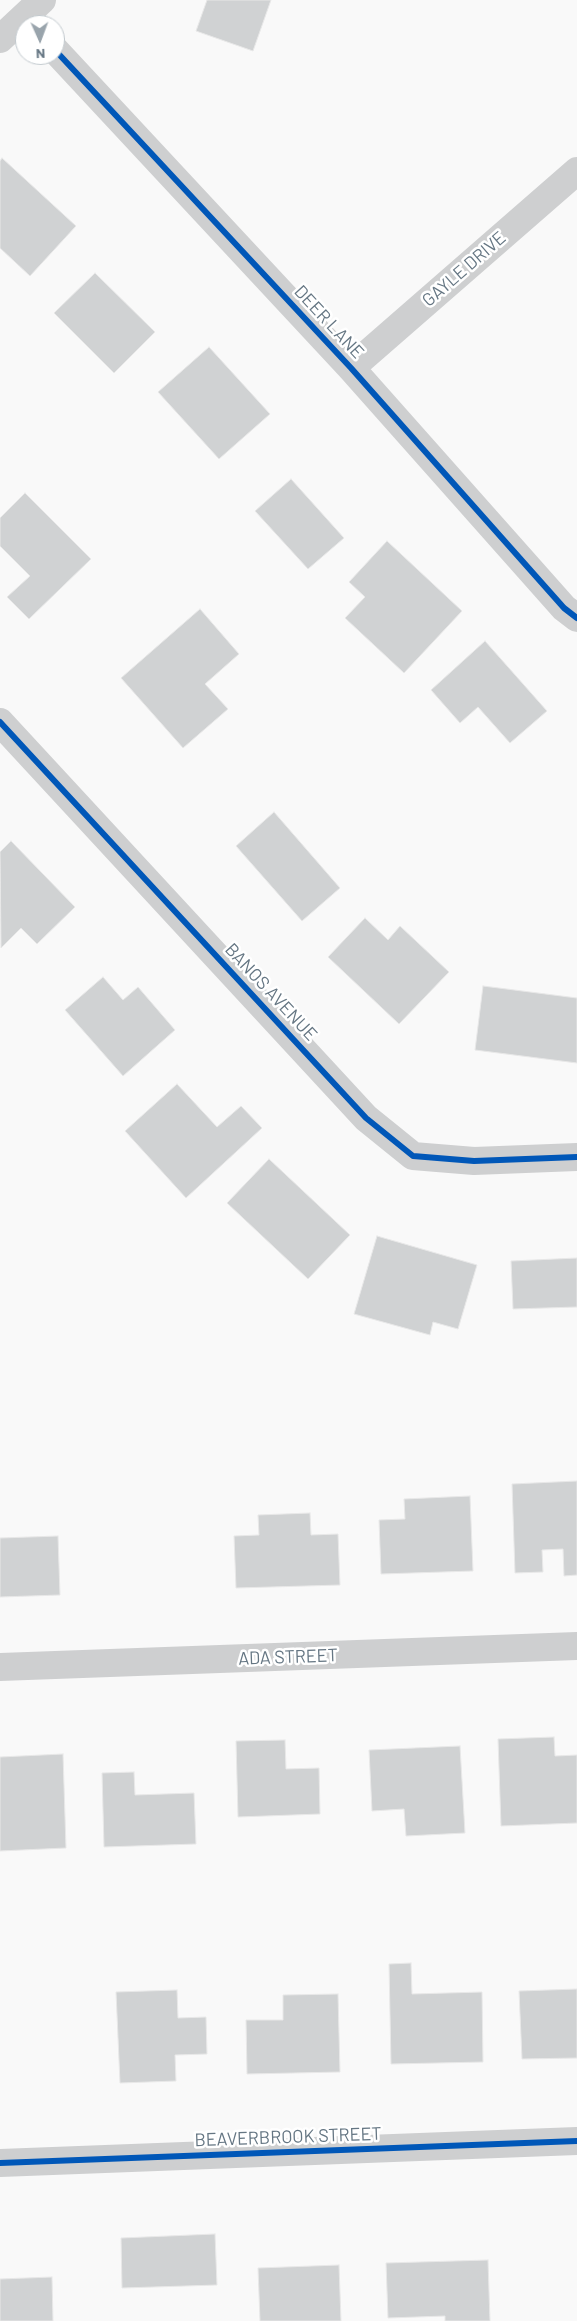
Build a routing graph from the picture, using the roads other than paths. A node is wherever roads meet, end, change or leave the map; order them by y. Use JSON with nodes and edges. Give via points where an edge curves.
{"nodes":[{"id":1,"x":26,"y":10,"type":"edge"},
{"id":2,"x":0,"y":39,"type":"edge"},
{"id":3,"x":65,"y":61,"type":"edge"},
{"id":4,"x":577,"y":170,"type":"edge"},
{"id":5,"x":351,"y":368,"type":"junction"},
{"id":6,"x":577,"y":618,"type":"edge"},
{"id":7,"x":0,"y":722,"type":"edge"},
{"id":8,"x":577,"y":1157,"type":"edge"},
{"id":9,"x":577,"y":1646,"type":"edge"},
{"id":10,"x":0,"y":1667,"type":"edge"},
{"id":11,"x":577,"y":2140,"type":"edge"},
{"id":12,"x":0,"y":2164,"type":"edge"}],
"edges":[{"from":1,"to":2,"type":"street"},
{"from":3,"to":5,"type":"street","name":"DEER LANE"},
{"from":4,"to":5,"type":"street","name":"GAYLE DRIVE"},
{"from":5,"to":6,"type":"street","name":"DEER LANE","via":[[564,608]]},
{"from":7,"to":8,"type":"street","name":"BANOS AVENUE","via":[[366,1118],[413,1156],[474,1161]]},
{"from":9,"to":10,"type":"street","name":"ADA STREET"},
{"from":11,"to":12,"type":"street","name":"BEAVERBROOK STREET"}]}
